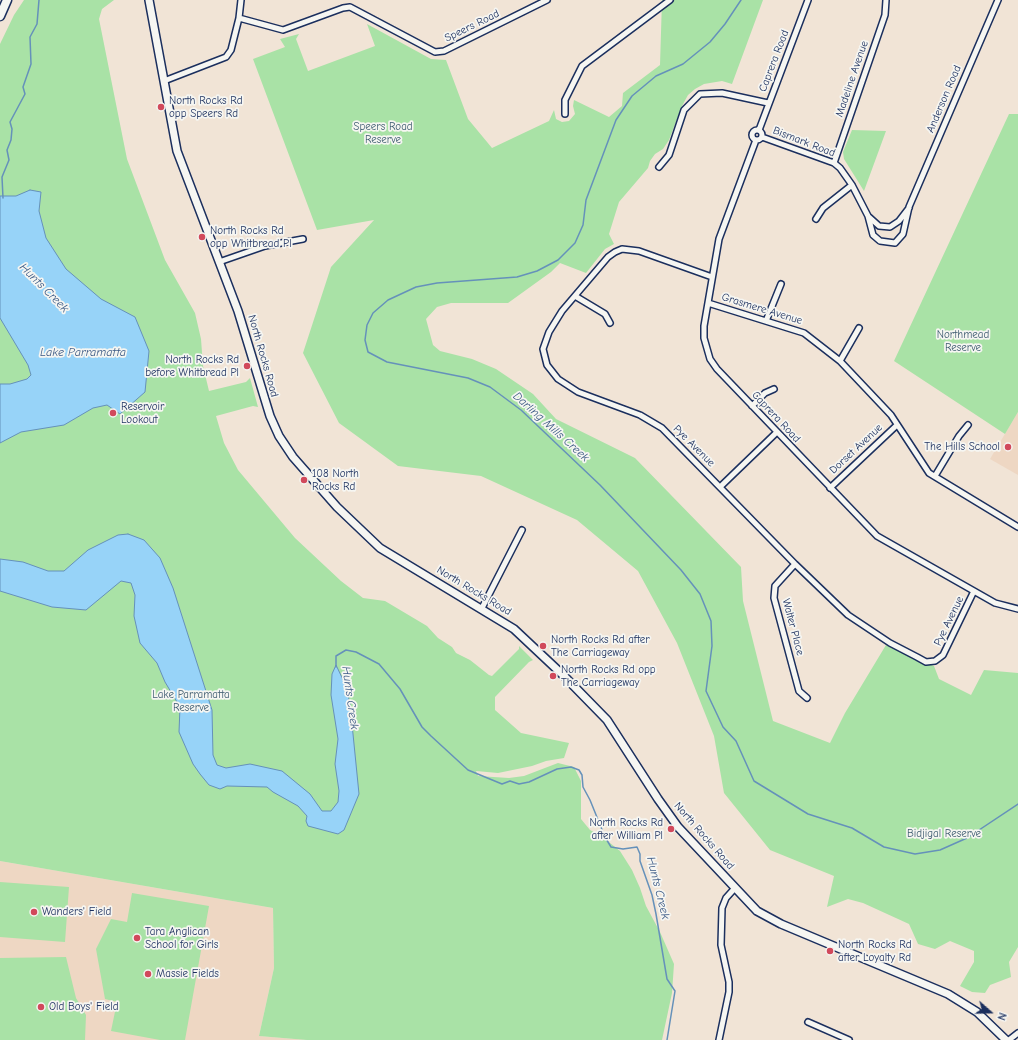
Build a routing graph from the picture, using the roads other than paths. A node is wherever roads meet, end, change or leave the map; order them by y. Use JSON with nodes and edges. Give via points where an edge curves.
{"nodes":[{"id":1,"x":7,"y":0,"type":"edge"},
{"id":2,"x":149,"y":0,"type":"edge"},
{"id":3,"x":241,"y":0,"type":"edge"},
{"id":4,"x":547,"y":0,"type":"edge"},
{"id":5,"x":670,"y":0,"type":"edge"},
{"id":6,"x":808,"y":0,"type":"edge"},
{"id":7,"x":886,"y":0,"type":"edge"},
{"id":8,"x":998,"y":0,"type":"edge"},
{"id":9,"x":0,"y":16,"type":"edge"},
{"id":10,"x":239,"y":18,"type":"junction"},
{"id":11,"x":164,"y":81,"type":"junction"},
{"id":12,"x":768,"y":103,"type":"junction"},
{"id":13,"x":565,"y":114,"type":"dead end"},
{"id":14,"x":759,"y":130,"type":"junction"},
{"id":15,"x":762,"y":137,"type":"junction"},
{"id":16,"x":756,"y":140,"type":"junction"},
{"id":17,"x":834,"y":163,"type":"junction"},
{"id":18,"x":659,"y":167,"type":"dead end"},
{"id":19,"x":852,"y":185,"type":"junction"},
{"id":20,"x":909,"y":207,"type":"junction"},
{"id":21,"x":868,"y":216,"type":"junction"},
{"id":22,"x":816,"y":219,"type":"dead end"},
{"id":23,"x":303,"y":239,"type":"dead end"},
{"id":24,"x":219,"y":262,"type":"junction"},
{"id":25,"x":712,"y":277,"type":"junction"},
{"id":26,"x":781,"y":284,"type":"dead end"},
{"id":27,"x":575,"y":296,"type":"junction"},
{"id":28,"x":708,"y":303,"type":"junction"},
{"id":29,"x":766,"y":321,"type":"junction"},
{"id":30,"x":610,"y":323,"type":"dead end"},
{"id":31,"x":859,"y":328,"type":"dead end"},
{"id":32,"x":840,"y":361,"type":"junction"},
{"id":33,"x":774,"y":389,"type":"dead end"},
{"id":34,"x":752,"y":406,"type":"junction"},
{"id":35,"x":897,"y":425,"type":"junction"},
{"id":36,"x":968,"y":425,"type":"dead end"},
{"id":37,"x":777,"y":432,"type":"junction"},
{"id":38,"x":935,"y":476,"type":"junction"},
{"id":39,"x":720,"y":487,"type":"junction"},
{"id":40,"x":830,"y":488,"type":"junction"},
{"id":41,"x":1018,"y":527,"type":"edge"},
{"id":42,"x":522,"y":530,"type":"dead end"},
{"id":43,"x":796,"y":564,"type":"junction"},
{"id":44,"x":974,"y":591,"type":"junction"},
{"id":45,"x":482,"y":608,"type":"junction"},
{"id":46,"x":1018,"y":609,"type":"edge"},
{"id":47,"x":807,"y":698,"type":"dead end"},
{"id":48,"x":735,"y":888,"type":"junction"},
{"id":49,"x":808,"y":1022,"type":"dead end"},
{"id":50,"x":1018,"y":1033,"type":"edge"},
{"id":51,"x":718,"y":1040,"type":"edge"},
{"id":52,"x":849,"y":1040,"type":"edge"},
{"id":53,"x":1006,"y":1040,"type":"edge"},
{"id":54,"x":1009,"y":1040,"type":"edge"}],
"edges":[{"from":1,"to":9,"type":"highway"},
{"from":2,"to":11,"type":"main road","name":"North Rocks Road"},
{"from":3,"to":10,"type":"street"},
{"from":4,"to":10,"type":"street","name":"Speers Road","via":[[444,51],[435,52],[350,7],[283,30]]},
{"from":5,"to":13,"type":"street","via":[[582,66],[565,100]]},
{"from":6,"to":12,"type":"street","name":"Caprera Road"},
{"from":7,"to":17,"type":"street","name":"Madeline Avenue","via":[[885,15]]},
{"from":8,"to":20,"type":"street","name":"Anderson Road"},
{"from":10,"to":11,"type":"street","via":[[226,57]]},
{"from":11,"to":24,"type":"main road","name":"North Rocks Road","via":[[177,151]]},
{"from":12,"to":14,"type":"street","name":"Caprera Road"},
{"from":12,"to":18,"type":"street","via":[[722,93],[700,94],[684,110],[669,155]]},
{"from":14,"to":15,"type":"street"},
{"from":14,"to":16,"type":"street","via":[[752,134]]},
{"from":15,"to":16,"type":"street"},
{"from":15,"to":17,"type":"street","name":"Bismark Road"},
{"from":16,"to":25,"type":"street","name":"Caprera Road","via":[[724,220]]},
{"from":17,"to":19,"type":"street","name":"Bismark Road"},
{"from":19,"to":21,"type":"street","name":"Anderson Road"},
{"from":19,"to":22,"type":"street","via":[[823,208]]},
{"from":20,"to":21,"type":"street","name":"Anderson Road","via":[[890,227],[879,226]]},
{"from":20,"to":21,"type":"street","name":"Anderson Road","via":[[902,234],[895,243],[885,243],[876,239]]},
{"from":23,"to":24,"type":"street","via":[[265,246]]},
{"from":24,"to":45,"type":"main road","name":"North Rocks Road","via":[[238,311],[270,416],[279,436],[294,457],[337,507],[380,548]]},
{"from":25,"to":27,"type":"street","name":"Pye Avenue","via":[[639,251],[622,249],[608,258]]},
{"from":25,"to":28,"type":"street","name":"Caprera Road"},
{"from":26,"to":29,"type":"street"},
{"from":27,"to":30,"type":"street","via":[[605,314]]},
{"from":27,"to":39,"type":"street","name":"Pye Avenue","via":[[545,340],[544,357],[551,373],[578,392],[640,415],[662,428]]},
{"from":28,"to":29,"type":"street","name":"Grasmere Avenue"},
{"from":28,"to":34,"type":"street","name":"Caprera Road","via":[[704,338],[710,359]]},
{"from":29,"to":32,"type":"street","name":"Grasmere Avenue","via":[[804,333]]},
{"from":31,"to":32,"type":"street"},
{"from":32,"to":35,"type":"street","name":"Grasmere Avenue","via":[[891,415]]},
{"from":33,"to":34,"type":"street","via":[[765,393]]},
{"from":34,"to":37,"type":"street","name":"Caprera Road"},
{"from":35,"to":38,"type":"street","name":"Grasmere Avenue","via":[[929,473]]},
{"from":35,"to":40,"type":"street","name":"Dorset Avenue"},
{"from":36,"to":38,"type":"street"},
{"from":37,"to":39,"type":"street"},
{"from":37,"to":40,"type":"street","name":"Caprera Road"},
{"from":38,"to":41,"type":"street","name":"Grasmere Avenue"},
{"from":39,"to":43,"type":"street","name":"Pye Avenue"},
{"from":40,"to":44,"type":"street","name":"Caprera Road","via":[[877,536]]},
{"from":42,"to":45,"type":"street"},
{"from":43,"to":44,"type":"street","name":"Pye Avenue","via":[[848,615],[926,662],[935,661],[944,655]]},
{"from":43,"to":47,"type":"street","name":"Walter Place","via":[[775,586],[774,598],[799,691]]},
{"from":44,"to":46,"type":"street","name":"Caprera Road","via":[[995,603]]},
{"from":45,"to":48,"type":"main road","name":"North Rocks Road","via":[[514,629],[597,708],[614,729],[668,814]]},
{"from":48,"to":51,"type":"street","via":[[726,898],[722,908],[721,945],[729,992]]},
{"from":48,"to":53,"type":"main road","name":"North Rocks Road","via":[[751,906],[772,920],[948,994],[966,1004],[989,1022]]},
{"from":49,"to":52,"type":"street"},
{"from":50,"to":54,"type":"street"}]}
